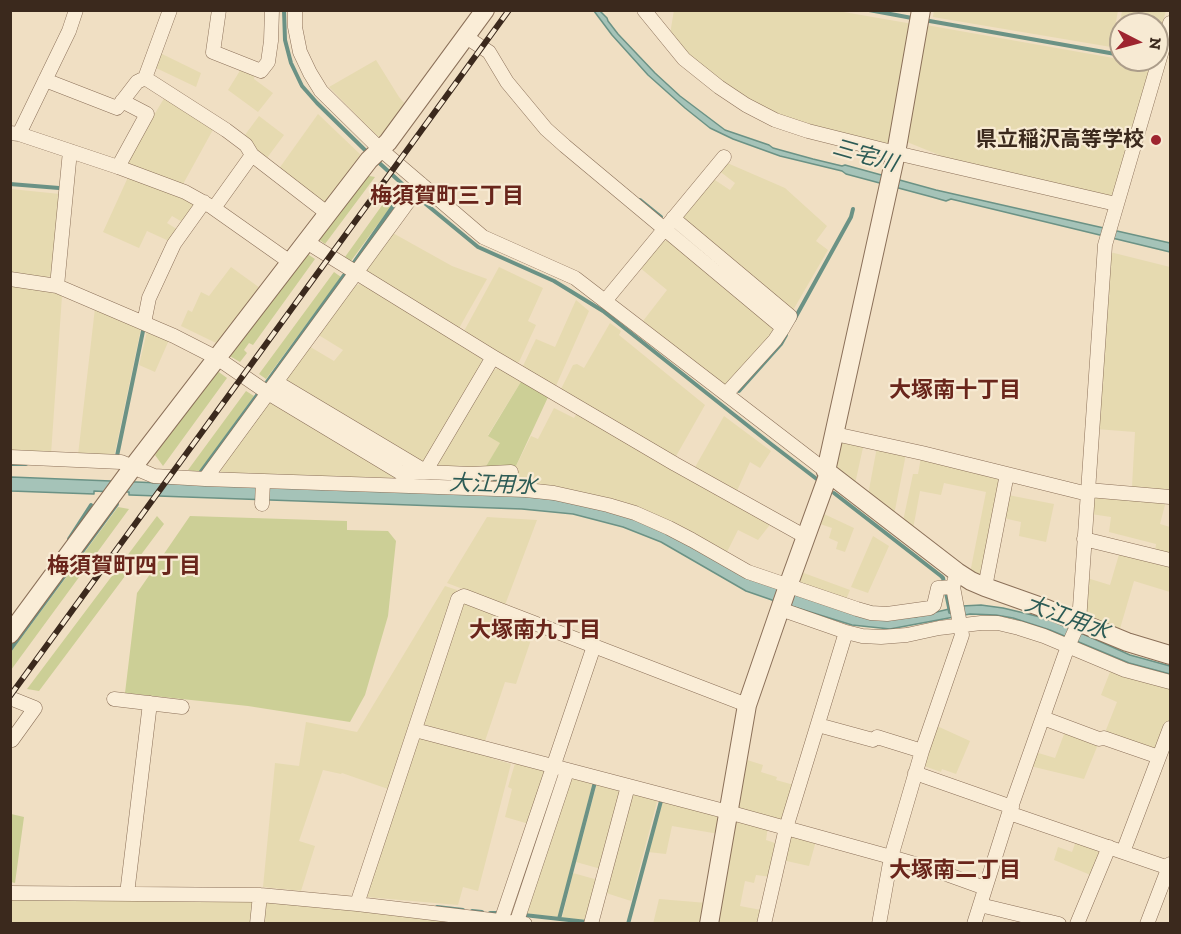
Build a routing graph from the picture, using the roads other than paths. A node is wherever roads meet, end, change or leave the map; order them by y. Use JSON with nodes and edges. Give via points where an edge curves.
{"nodes":[{"id":1,"x":76,"y":10,"type":"edge"},
{"id":2,"x":170,"y":10,"type":"edge"},
{"id":3,"x":219,"y":10,"type":"edge"},
{"id":4,"x":272,"y":10,"type":"edge"},
{"id":5,"x":296,"y":10,"type":"edge"},
{"id":6,"x":644,"y":10,"type":"edge"},
{"id":7,"x":921,"y":10,"type":"edge"},
{"id":8,"x":474,"y":20,"type":"edge"},
{"id":9,"x":1170,"y":23,"type":"edge"},
{"id":10,"x":146,"y":78,"type":"junction"},
{"id":11,"x":45,"y":80,"type":"junction"},
{"id":12,"x":122,"y":101,"type":"junction"},
{"id":13,"x":15,"y":133,"type":"edge"},
{"id":14,"x":70,"y":151,"type":"junction"},
{"id":15,"x":375,"y":154,"type":"junction"},
{"id":16,"x":252,"y":155,"type":"junction"},
{"id":17,"x":724,"y":157,"type":"dead end"},
{"id":18,"x":895,"y":159,"type":"junction"},
{"id":19,"x":118,"y":167,"type":"junction"},
{"id":20,"x":417,"y":190,"type":"junction"},
{"id":21,"x":1116,"y":204,"type":"junction"},
{"id":22,"x":210,"y":206,"type":"junction"},
{"id":23,"x":327,"y":213,"type":"junction"},
{"id":24,"x":668,"y":223,"type":"junction"},
{"id":25,"x":305,"y":241,"type":"junction"},
{"id":26,"x":290,"y":262,"type":"junction"},
{"id":27,"x":356,"y":273,"type":"junction"},
{"id":28,"x":10,"y":279,"type":"edge"},
{"id":29,"x":57,"y":286,"type":"junction"},
{"id":30,"x":605,"y":301,"type":"junction"},
{"id":31,"x":147,"y":324,"type":"junction"},
{"id":32,"x":493,"y":357,"type":"junction"},
{"id":33,"x":217,"y":358,"type":"junction"},
{"id":34,"x":272,"y":387,"type":"junction"},
{"id":35,"x":726,"y":394,"type":"junction"},
{"id":36,"x":835,"y":434,"type":"junction"},
{"id":37,"x":10,"y":457,"type":"edge"},
{"id":38,"x":425,"y":471,"type":"junction"},
{"id":39,"x":129,"y":472,"type":"junction"},
{"id":40,"x":511,"y":472,"type":"dead end"},
{"id":41,"x":828,"y":472,"type":"junction"},
{"id":42,"x":1007,"y":474,"type":"junction"},
{"id":43,"x":205,"y":479,"type":"junction"},
{"id":44,"x":263,"y":482,"type":"junction"},
{"id":45,"x":1088,"y":492,"type":"junction"},
{"id":46,"x":1170,"y":496,"type":"edge"},
{"id":47,"x":262,"y":503,"type":"dead end"},
{"id":48,"x":806,"y":537,"type":"junction"},
{"id":49,"x":1084,"y":538,"type":"junction"},
{"id":50,"x":1170,"y":560,"type":"edge"},
{"id":51,"x":950,"y":583,"type":"junction"},
{"id":52,"x":787,"y":587,"type":"junction"},
{"id":53,"x":985,"y":587,"type":"junction"},
{"id":54,"x":780,"y":608,"type":"junction"},
{"id":55,"x":1079,"y":622,"type":"junction"},
{"id":56,"x":960,"y":624,"type":"junction"},
{"id":57,"x":846,"y":632,"type":"junction"},
{"id":58,"x":10,"y":634,"type":"edge"},
{"id":59,"x":594,"y":646,"type":"junction"},
{"id":60,"x":1068,"y":646,"type":"junction"},
{"id":61,"x":1169,"y":650,"type":"edge"},
{"id":62,"x":1170,"y":682,"type":"edge"},
{"id":63,"x":10,"y":698,"type":"edge"},
{"id":64,"x":114,"y":699,"type":"dead end"},
{"id":65,"x":150,"y":704,"type":"junction"},
{"id":66,"x":747,"y":705,"type":"junction"},
{"id":67,"x":182,"y":707,"type":"dead end"},
{"id":68,"x":1043,"y":718,"type":"junction"},
{"id":69,"x":818,"y":724,"type":"junction"},
{"id":70,"x":1170,"y":728,"type":"edge"},
{"id":71,"x":415,"y":730,"type":"junction"},
{"id":72,"x":12,"y":740,"type":"dead end"},
{"id":73,"x":922,"y":751,"type":"junction"},
{"id":74,"x":1163,"y":761,"type":"edge"},
{"id":75,"x":560,"y":769,"type":"junction"},
{"id":76,"x":915,"y":773,"type":"junction"},
{"id":77,"x":628,"y":786,"type":"junction"},
{"id":78,"x":1010,"y":810,"type":"junction"},
{"id":79,"x":728,"y":812,"type":"junction"},
{"id":80,"x":786,"y":828,"type":"junction"},
{"id":81,"x":1109,"y":848,"type":"junction"},
{"id":82,"x":1123,"y":852,"type":"junction"},
{"id":83,"x":891,"y":857,"type":"junction"},
{"id":84,"x":1170,"y":866,"type":"edge"},
{"id":85,"x":985,"y":888,"type":"junction"},
{"id":86,"x":10,"y":893,"type":"edge"},
{"id":87,"x":127,"y":894,"type":"junction"},
{"id":88,"x":260,"y":895,"type":"junction"},
{"id":89,"x":357,"y":904,"type":"junction"},
{"id":90,"x":980,"y":905,"type":"junction"},
{"id":91,"x":511,"y":922,"type":"edge"},
{"id":92,"x":257,"y":924,"type":"edge"},
{"id":93,"x":591,"y":924,"type":"edge"},
{"id":94,"x":709,"y":924,"type":"edge"},
{"id":95,"x":764,"y":924,"type":"edge"},
{"id":96,"x":879,"y":924,"type":"edge"},
{"id":97,"x":974,"y":924,"type":"edge"},
{"id":98,"x":1059,"y":924,"type":"edge"},
{"id":99,"x":1077,"y":924,"type":"edge"},
{"id":100,"x":1147,"y":924,"type":"edge"}],
"edges":[{"from":1,"to":11,"type":"street"},
{"from":2,"to":10,"type":"street"},
{"from":3,"to":4,"type":"street","via":[[213,52],[261,71],[268,62]]},
{"from":5,"to":15,"type":"street","via":[[300,52],[310,73]]},
{"from":6,"to":18,"type":"street","via":[[684,59],[746,105],[775,120]]},
{"from":7,"to":18,"type":"street"},
{"from":8,"to":15,"type":"street","via":[[388,142]]},
{"from":8,"to":24,"type":"street","via":[[507,82],[546,129]]},
{"from":9,"to":21,"type":"street"},
{"from":10,"to":12,"type":"street","via":[[137,82]]},
{"from":10,"to":16,"type":"street","via":[[226,130],[246,145]]},
{"from":11,"to":12,"type":"street","via":[[117,108]]},
{"from":11,"to":13,"type":"street"},
{"from":12,"to":19,"type":"street","via":[[147,114]]},
{"from":13,"to":14,"type":"street"},
{"from":14,"to":19,"type":"street"},
{"from":14,"to":29,"type":"street"},
{"from":15,"to":20,"type":"street"},
{"from":15,"to":23,"type":"street"},
{"from":16,"to":22,"type":"street"},
{"from":16,"to":23,"type":"street"},
{"from":17,"to":24,"type":"street"},
{"from":18,"to":21,"type":"street"},
{"from":18,"to":36,"type":"street"},
{"from":19,"to":22,"type":"street"},
{"from":20,"to":27,"type":"street"},
{"from":20,"to":30,"type":"street","via":[[483,237],[575,278]]},
{"from":21,"to":45,"type":"street","via":[[1106,242]]},
{"from":22,"to":26,"type":"street"},
{"from":22,"to":31,"type":"street","via":[[174,244],[148,298]]},
{"from":23,"to":25,"type":"street"},
{"from":24,"to":30,"type":"street"},
{"from":24,"to":35,"type":"street","via":[[783,328]]},
{"from":25,"to":26,"type":"street"},
{"from":25,"to":27,"type":"street"},
{"from":26,"to":33,"type":"street"},
{"from":27,"to":32,"type":"street"},
{"from":27,"to":34,"type":"street"},
{"from":28,"to":29,"type":"street"},
{"from":29,"to":31,"type":"street"},
{"from":30,"to":35,"type":"street"},
{"from":31,"to":33,"type":"street"},
{"from":32,"to":38,"type":"street"},
{"from":32,"to":48,"type":"street"},
{"from":33,"to":34,"type":"street"},
{"from":33,"to":39,"type":"street"},
{"from":34,"to":38,"type":"street"},
{"from":34,"to":43,"type":"street"},
{"from":35,"to":41,"type":"street"},
{"from":36,"to":41,"type":"street"},
{"from":36,"to":42,"type":"street"},
{"from":37,"to":39,"type":"street","via":[[121,462]]},
{"from":38,"to":40,"type":"street"},
{"from":39,"to":43,"type":"street"},
{"from":39,"to":58,"type":"street"},
{"from":41,"to":48,"type":"street"},
{"from":41,"to":51,"type":"street"},
{"from":42,"to":45,"type":"street"},
{"from":42,"to":53,"type":"street"},
{"from":43,"to":44,"type":"street"},
{"from":44,"to":47,"type":"street"},
{"from":44,"to":52,"type":"street","via":[[526,490],[577,497],[635,513],[748,572]]},
{"from":45,"to":46,"type":"street"},
{"from":45,"to":49,"type":"street"},
{"from":48,"to":52,"type":"street"},
{"from":49,"to":50,"type":"street"},
{"from":49,"to":55,"type":"street"},
{"from":51,"to":52,"type":"street","via":[[938,588],[930,608],[887,614],[871,613]]},
{"from":51,"to":53,"type":"street","via":[[971,580]]},
{"from":51,"to":56,"type":"street"},
{"from":52,"to":54,"type":"street"},
{"from":53,"to":55,"type":"street"},
{"from":54,"to":57,"type":"street"},
{"from":54,"to":66,"type":"street"},
{"from":55,"to":60,"type":"street"},
{"from":55,"to":61,"type":"street","via":[[1127,642]]},
{"from":56,"to":57,"type":"street","via":[[894,637]]},
{"from":56,"to":60,"type":"street","via":[[998,623]]},
{"from":56,"to":73,"type":"street","via":[[962,635]]},
{"from":57,"to":69,"type":"street"},
{"from":59,"to":66,"type":"street"},
{"from":59,"to":71,"type":"street","via":[[464,596],[458,599]]},
{"from":59,"to":75,"type":"street"},
{"from":60,"to":62,"type":"street","via":[[1125,670]]},
{"from":60,"to":68,"type":"street"},
{"from":63,"to":72,"type":"street","via":[[35,708]]},
{"from":64,"to":65,"type":"street"},
{"from":65,"to":67,"type":"street"},
{"from":65,"to":87,"type":"street"},
{"from":66,"to":79,"type":"street"},
{"from":68,"to":74,"type":"street"},
{"from":68,"to":78,"type":"street"},
{"from":69,"to":73,"type":"street"},
{"from":69,"to":80,"type":"street"},
{"from":70,"to":74,"type":"street"},
{"from":71,"to":75,"type":"street"},
{"from":71,"to":89,"type":"street"},
{"from":73,"to":76,"type":"street"},
{"from":74,"to":82,"type":"street"},
{"from":75,"to":77,"type":"street"},
{"from":75,"to":91,"type":"street"},
{"from":76,"to":78,"type":"street"},
{"from":76,"to":83,"type":"street"},
{"from":77,"to":79,"type":"street"},
{"from":77,"to":93,"type":"street"},
{"from":78,"to":81,"type":"street"},
{"from":78,"to":85,"type":"street"},
{"from":79,"to":80,"type":"street"},
{"from":79,"to":94,"type":"street"},
{"from":80,"to":83,"type":"street"},
{"from":80,"to":95,"type":"street"},
{"from":81,"to":82,"type":"street"},
{"from":81,"to":99,"type":"street"},
{"from":82,"to":84,"type":"street"},
{"from":83,"to":85,"type":"street"},
{"from":83,"to":96,"type":"street"},
{"from":84,"to":100,"type":"street"},
{"from":85,"to":90,"type":"street"},
{"from":86,"to":87,"type":"street"},
{"from":87,"to":88,"type":"street"},
{"from":88,"to":89,"type":"street"},
{"from":88,"to":92,"type":"street"},
{"from":89,"to":91,"type":"street"},
{"from":90,"to":97,"type":"street"},
{"from":90,"to":98,"type":"street"}]}
